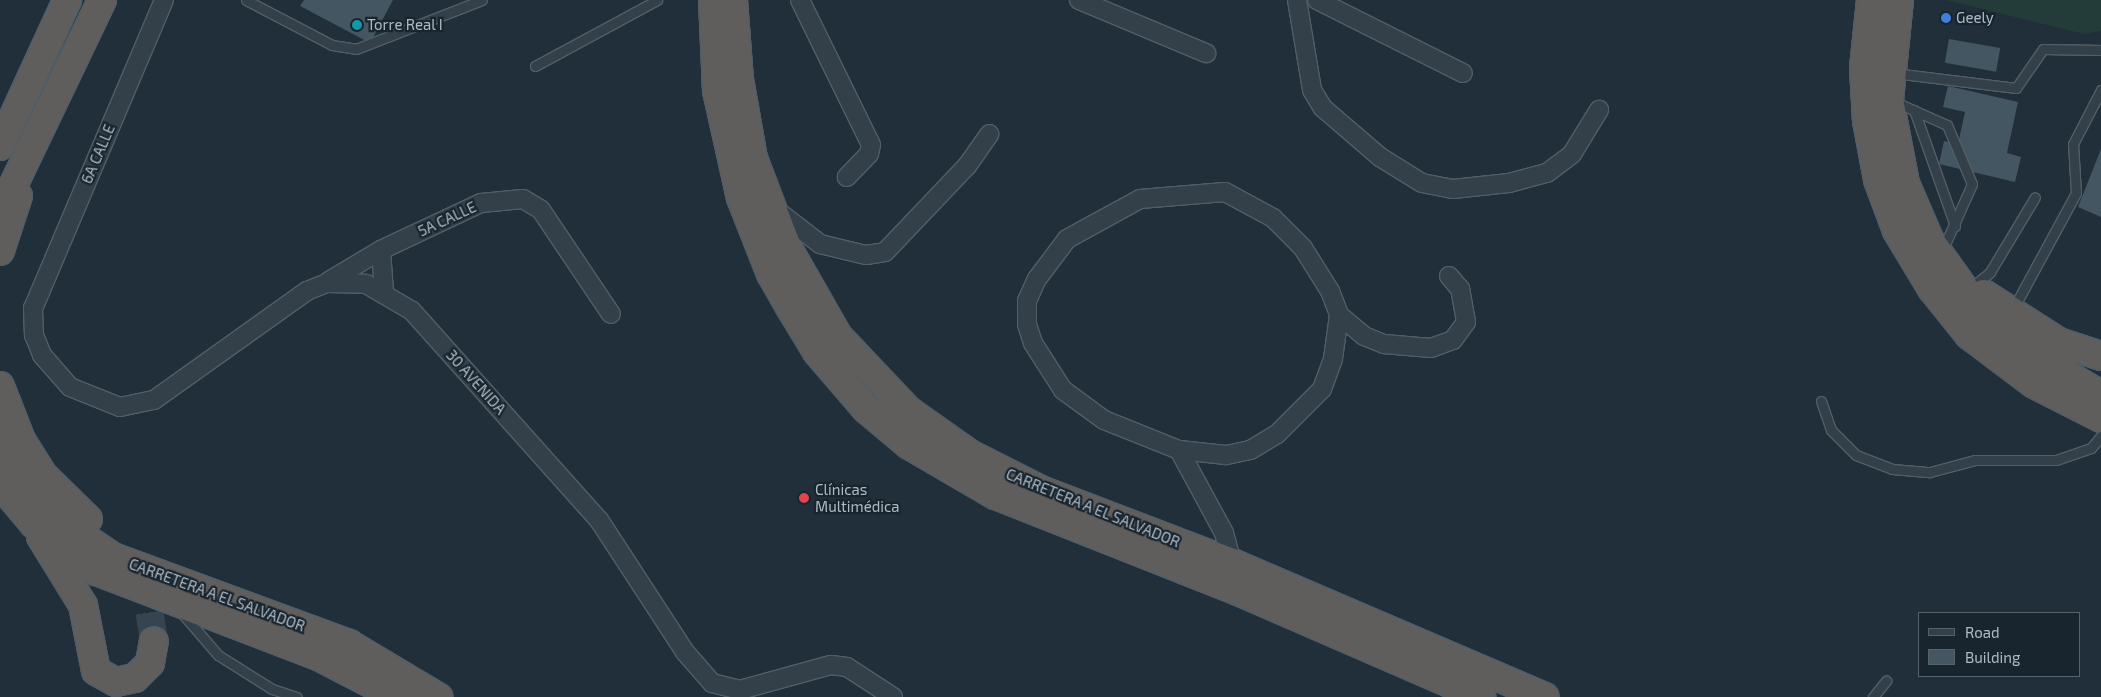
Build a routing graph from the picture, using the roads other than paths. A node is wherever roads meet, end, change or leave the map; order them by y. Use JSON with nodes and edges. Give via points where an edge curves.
{"nodes":[{"id":1,"x":67,"y":0,"type":"edge"},
{"id":2,"x":102,"y":0,"type":"edge"},
{"id":3,"x":164,"y":0,"type":"edge"},
{"id":4,"x":246,"y":0,"type":"edge"},
{"id":5,"x":482,"y":0,"type":"edge"},
{"id":6,"x":657,"y":0,"type":"edge"},
{"id":7,"x":713,"y":0,"type":"edge"},
{"id":8,"x":733,"y":0,"type":"edge"},
{"id":9,"x":800,"y":0,"type":"edge"},
{"id":10,"x":1079,"y":0,"type":"edge"},
{"id":11,"x":1297,"y":0,"type":"edge"},
{"id":12,"x":1317,"y":0,"type":"edge"},
{"id":13,"x":1870,"y":0,"type":"edge"},
{"id":14,"x":1899,"y":0,"type":"edge"},
{"id":15,"x":2101,"y":50,"type":"edge"},
{"id":16,"x":1206,"y":52,"type":"dead end"},
{"id":17,"x":534,"y":66,"type":"dead end"},
{"id":18,"x":1463,"y":73,"type":"dead end"},
{"id":19,"x":1889,"y":73,"type":"junction"},
{"id":20,"x":2101,"y":90,"type":"edge"},
{"id":21,"x":1889,"y":100,"type":"junction"},
{"id":22,"x":1599,"y":110,"type":"dead end"},
{"id":23,"x":1914,"y":110,"type":"junction"},
{"id":24,"x":40,"y":130,"type":"junction"},
{"id":25,"x":989,"y":134,"type":"dead end"},
{"id":26,"x":0,"y":146,"type":"edge"},
{"id":27,"x":847,"y":177,"type":"dead end"},
{"id":28,"x":2035,"y":197,"type":"dead end"},
{"id":29,"x":0,"y":213,"type":"edge"},
{"id":30,"x":1955,"y":226,"type":"junction"},
{"id":31,"x":796,"y":240,"type":"junction"},
{"id":32,"x":381,"y":250,"type":"junction"},
{"id":33,"x":0,"y":251,"type":"edge"},
{"id":34,"x":1941,"y":259,"type":"junction"},
{"id":35,"x":1449,"y":276,"type":"dead end"},
{"id":36,"x":327,"y":283,"type":"junction"},
{"id":37,"x":1974,"y":286,"type":"junction"},
{"id":38,"x":384,"y":292,"type":"junction"},
{"id":39,"x":33,"y":308,"type":"joint"},
{"id":40,"x":2010,"y":313,"type":"junction"},
{"id":41,"x":611,"y":314,"type":"dead end"},
{"id":42,"x":1339,"y":315,"type":"junction"},
{"id":43,"x":2031,"y":356,"type":"junction"},
{"id":44,"x":2101,"y":356,"type":"edge"},
{"id":45,"x":2101,"y":375,"type":"edge"},
{"id":46,"x":0,"y":386,"type":"edge"},
{"id":47,"x":2101,"y":395,"type":"edge"},
{"id":48,"x":1821,"y":402,"type":"dead end"},
{"id":49,"x":2101,"y":418,"type":"edge"},
{"id":50,"x":2101,"y":436,"type":"edge"},
{"id":51,"x":0,"y":442,"type":"edge"},
{"id":52,"x":1179,"y":450,"type":"junction"},
{"id":53,"x":0,"y":484,"type":"edge"},
{"id":54,"x":34,"y":524,"type":"junction"},
{"id":55,"x":115,"y":543,"type":"dead end"},
{"id":56,"x":1232,"y":563,"type":"junction"},
{"id":57,"x":177,"y":605,"type":"junction"},
{"id":58,"x":154,"y":641,"type":"tunnel mouth"},
{"id":59,"x":1886,"y":681,"type":"dead end"},
{"id":60,"x":886,"y":696,"type":"edge"},
{"id":61,"x":297,"y":697,"type":"edge"},
{"id":62,"x":397,"y":697,"type":"edge"},
{"id":63,"x":438,"y":697,"type":"edge"},
{"id":64,"x":1481,"y":697,"type":"edge"},
{"id":65,"x":1545,"y":697,"type":"edge"},
{"id":66,"x":1873,"y":697,"type":"edge"}],
"edges":[{"from":1,"to":26,"type":"highway"},
{"from":2,"to":24,"type":"highway"},
{"from":3,"to":39,"type":"street","name":"6A CALLE"},
{"from":4,"to":5,"type":"lane","via":[[332,45],[356,49]]},
{"from":6,"to":17,"type":"lane"},
{"from":7,"to":64,"type":"highway","name":"CARRETERA A EL SALVADOR","via":[[717,91],[741,198],[771,274],[790,309],[817,352],[866,409],[909,445],[995,495],[1240,592]]},
{"from":8,"to":31,"type":"highway","name":"CARRETERA A EL SALVADOR","via":[[746,120],[772,207]]},
{"from":9,"to":27,"type":"street","via":[[871,145],[869,154]]},
{"from":10,"to":16,"type":"street"},
{"from":11,"to":22,"type":"street","via":[[1312,90],[1323,108],[1380,157],[1422,183],[1453,189],[1509,183],[1547,173],[1572,154]]},
{"from":12,"to":18,"type":"street"},
{"from":13,"to":49,"type":"highway","via":[[1864,68],[1867,121],[1878,180],[1897,232],[1963,330],[2034,384]]},
{"from":14,"to":19,"type":"highway"},
{"from":15,"to":19,"type":"lane","via":[[2043,49],[2016,88]]},
{"from":19,"to":21,"type":"highway"},
{"from":20,"to":40,"type":"lane","via":[[2073,144],[2076,193]]},
{"from":21,"to":23,"type":"lane"},
{"from":21,"to":34,"type":"highway","via":[[1905,184]]},
{"from":23,"to":30,"type":"lane"},
{"from":23,"to":30,"type":"lane","via":[[1947,125],[1972,184]]},
{"from":24,"to":29,"type":"highway"},
{"from":24,"to":33,"type":"highway"},
{"from":25,"to":31,"type":"street","via":[[967,166],[885,252],[866,255]]},
{"from":28,"to":37,"type":"lane","via":[[1990,272]]},
{"from":30,"to":34,"type":"lane"},
{"from":31,"to":56,"type":"highway","name":"CARRETERA A EL SALVADOR","via":[[838,336],[884,389],[944,438],[1040,490]]},
{"from":32,"to":36,"type":"street","name":"5A CALLE"},
{"from":32,"to":38,"type":"street"},
{"from":32,"to":41,"type":"street","name":"5A CALLE","via":[[482,203],[523,199],[541,210]]},
{"from":34,"to":37,"type":"highway"},
{"from":34,"to":43,"type":"highway","via":[[1980,310]]},
{"from":35,"to":42,"type":"street","via":[[1460,289],[1466,322],[1453,340],[1430,348],[1384,344],[1364,336]]},
{"from":36,"to":38,"type":"street","name":"30 AVENIDA","via":[[366,284]]},
{"from":36,"to":39,"type":"street","name":"30 AVENIDA","via":[[307,291],[168,393],[131,407],[99,402],[70,388],[55,373],[34,334]]},
{"from":37,"to":40,"type":"highway"},
{"from":38,"to":60,"type":"street","name":"30 AVENIDA","via":[[412,312],[599,520],[685,652],[712,683],[740,690],[831,665],[847,667]]},
{"from":40,"to":44,"type":"highway","via":[[2059,342]]},
{"from":42,"to":52,"type":"street","via":[[1333,359],[1325,382],[1301,415],[1250,450],[1226,455]]},
{"from":42,"to":52,"type":"street","via":[[1330,291],[1303,248],[1273,218],[1224,192],[1140,199],[1067,239],[1037,279],[1027,301],[1033,343],[1063,390],[1130,433]]},
{"from":43,"to":45,"type":"highway"},
{"from":43,"to":47,"type":"highway"},
{"from":46,"to":55,"type":"highway","via":[[21,440],[43,475]]},
{"from":48,"to":50,"type":"lane","via":[[1831,430],[1856,454],[1892,469],[1930,472],[1974,460],[2056,460],[2090,448]]},
{"from":51,"to":63,"type":"highway","name":"CARRETERA A EL SALVADOR","via":[[37,497],[66,525],[113,557],[349,644]]},
{"from":52,"to":56,"type":"street","via":[[1224,532]]},
{"from":53,"to":54,"type":"highway","name":"CARRETERA A EL SALVADOR"},
{"from":54,"to":57,"type":"highway","name":"CARRETERA A EL SALVADOR","via":[[96,571]]},
{"from":54,"to":58,"type":"highway","via":[[83,605],[96,671],[116,682],[135,678],[150,663]]},
{"from":56,"to":65,"type":"highway","name":"CARRETERA A EL SALVADOR"},
{"from":57,"to":61,"type":"lane","via":[[218,655],[265,685]]},
{"from":57,"to":62,"type":"highway","name":"CARRETERA A EL SALVADOR","via":[[318,656]]},
{"from":59,"to":66,"type":"lane"}]}
